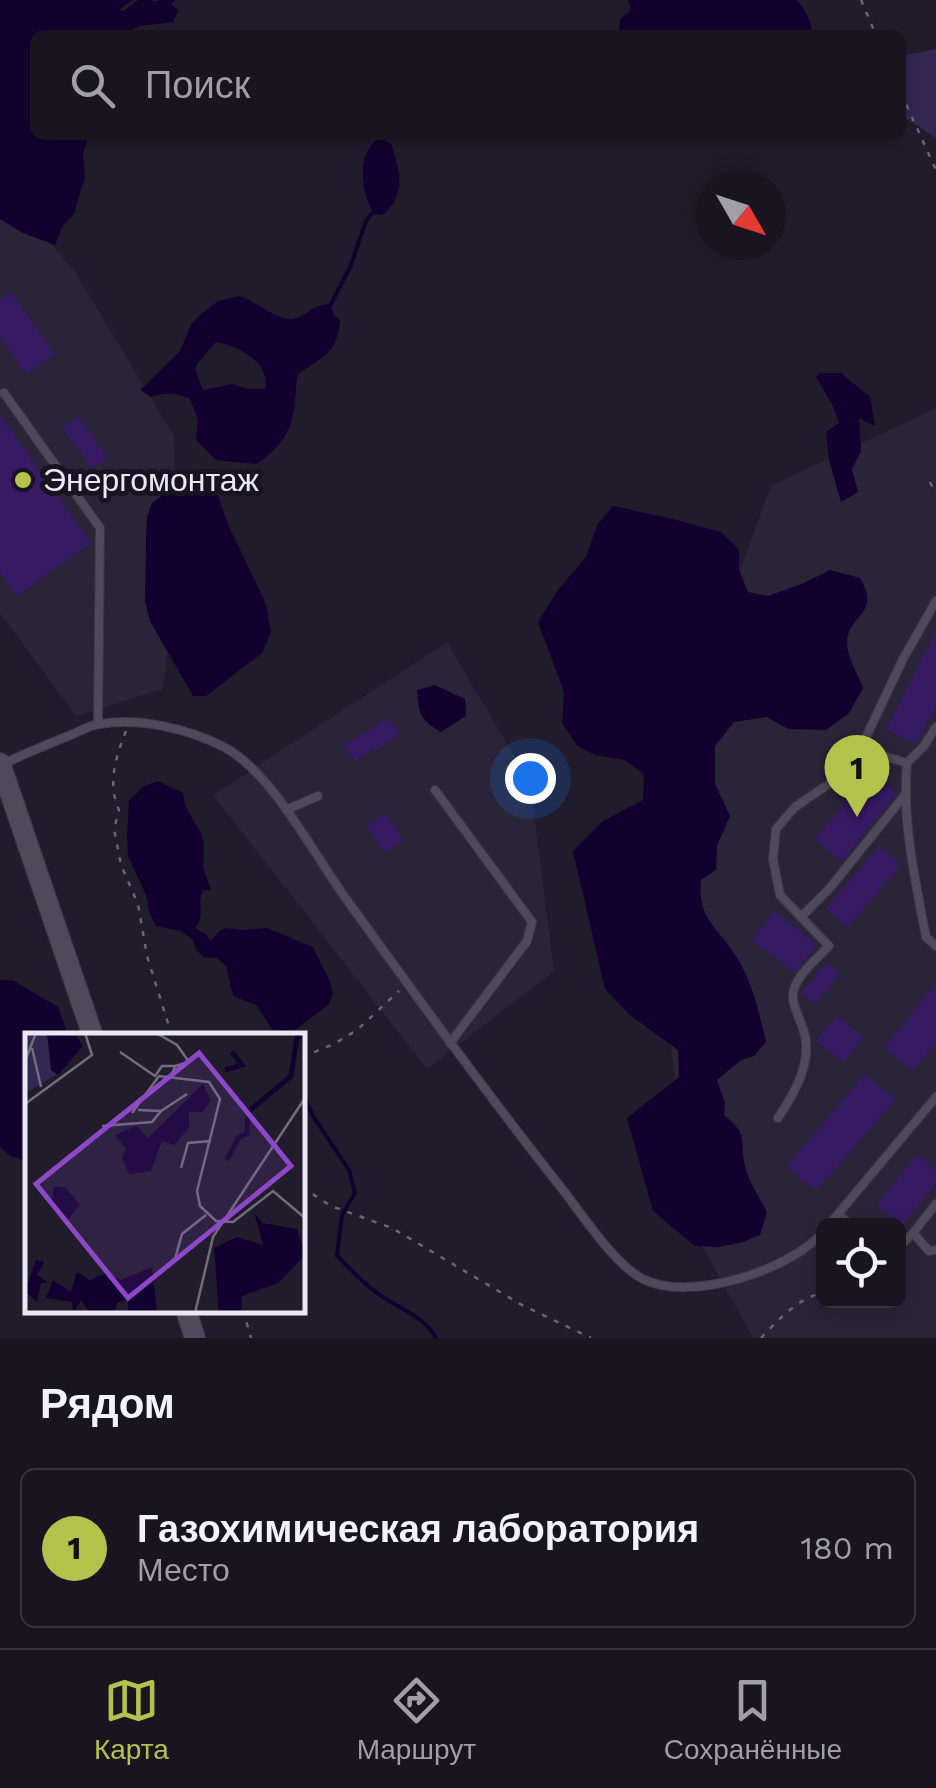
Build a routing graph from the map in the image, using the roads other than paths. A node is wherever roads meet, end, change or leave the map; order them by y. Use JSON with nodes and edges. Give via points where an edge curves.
{"nodes":[{"id":1,"x":4,"y":393,"type":"dead end"},
{"id":2,"x":936,"y":601,"type":"edge"},
{"id":3,"x":98,"y":724,"type":"junction"},
{"id":4,"x":936,"y":726,"type":"edge"},
{"id":5,"x":864,"y":743,"type":"junction"},
{"id":6,"x":907,"y":763,"type":"junction"},
{"id":7,"x":0,"y":765,"type":"edge"},
{"id":8,"x":435,"y":790,"type":"dead end"},
{"id":9,"x":318,"y":796,"type":"dead end"},
{"id":10,"x":904,"y":796,"type":"junction"},
{"id":11,"x":286,"y":810,"type":"junction"},
{"id":12,"x":801,"y":917,"type":"junction"},
{"id":13,"x":936,"y":946,"type":"edge"},
{"id":14,"x":93,"y":1033,"type":"edge"},
{"id":15,"x":450,"y":1043,"type":"junction"},
{"id":16,"x":936,"y":1097,"type":"edge"},
{"id":17,"x":929,"y":1106,"type":"junction"},
{"id":18,"x":778,"y":1118,"type":"dead end"},
{"id":19,"x":936,"y":1118,"type":"edge"},
{"id":20,"x":936,"y":1204,"type":"edge"},
{"id":21,"x":838,"y":1214,"type":"junction"},
{"id":22,"x":835,"y":1218,"type":"edge"},
{"id":23,"x":843,"y":1218,"type":"edge"},
{"id":24,"x":913,"y":1234,"type":"junction"},
{"id":25,"x":816,"y":1239,"type":"edge"},
{"id":26,"x":906,"y":1241,"type":"edge"},
{"id":27,"x":936,"y":1250,"type":"edge"},
{"id":28,"x":187,"y":1313,"type":"edge"},
{"id":29,"x":195,"y":1338,"type":"edge"}],
"edges":[{"from":1,"to":3,"type":"lane","via":[[100,528]]},
{"from":2,"to":5,"type":"lane"},
{"from":3,"to":7,"type":"lane"},
{"from":3,"to":11,"type":"lane","via":[[168,726],[197,735],[229,750]]},
{"from":4,"to":6,"type":"lane"},
{"from":5,"to":6,"type":"lane"},
{"from":5,"to":12,"type":"lane","via":[[857,764],[794,807],[776,829],[780,894]]},
{"from":6,"to":10,"type":"lane"},
{"from":7,"to":14,"type":"main road"},
{"from":8,"to":15,"type":"lane","via":[[532,922],[527,942]]},
{"from":9,"to":11,"type":"lane"},
{"from":10,"to":12,"type":"lane"},
{"from":10,"to":13,"type":"lane","via":[[926,937]]},
{"from":11,"to":15,"type":"lane"},
{"from":12,"to":18,"type":"lane","via":[[828,946],[792,997],[807,1040],[796,1092]]},
{"from":15,"to":25,"type":"lane","via":[[620,1261],[642,1279],[663,1287],[719,1285]]},
{"from":16,"to":17,"type":"lane"},
{"from":17,"to":19,"type":"lane"},
{"from":17,"to":21,"type":"lane"},
{"from":20,"to":24,"type":"lane"},
{"from":21,"to":22,"type":"lane"},
{"from":21,"to":23,"type":"lane"},
{"from":24,"to":26,"type":"lane"},
{"from":24,"to":27,"type":"lane"},
{"from":28,"to":29,"type":"main road"}]}
